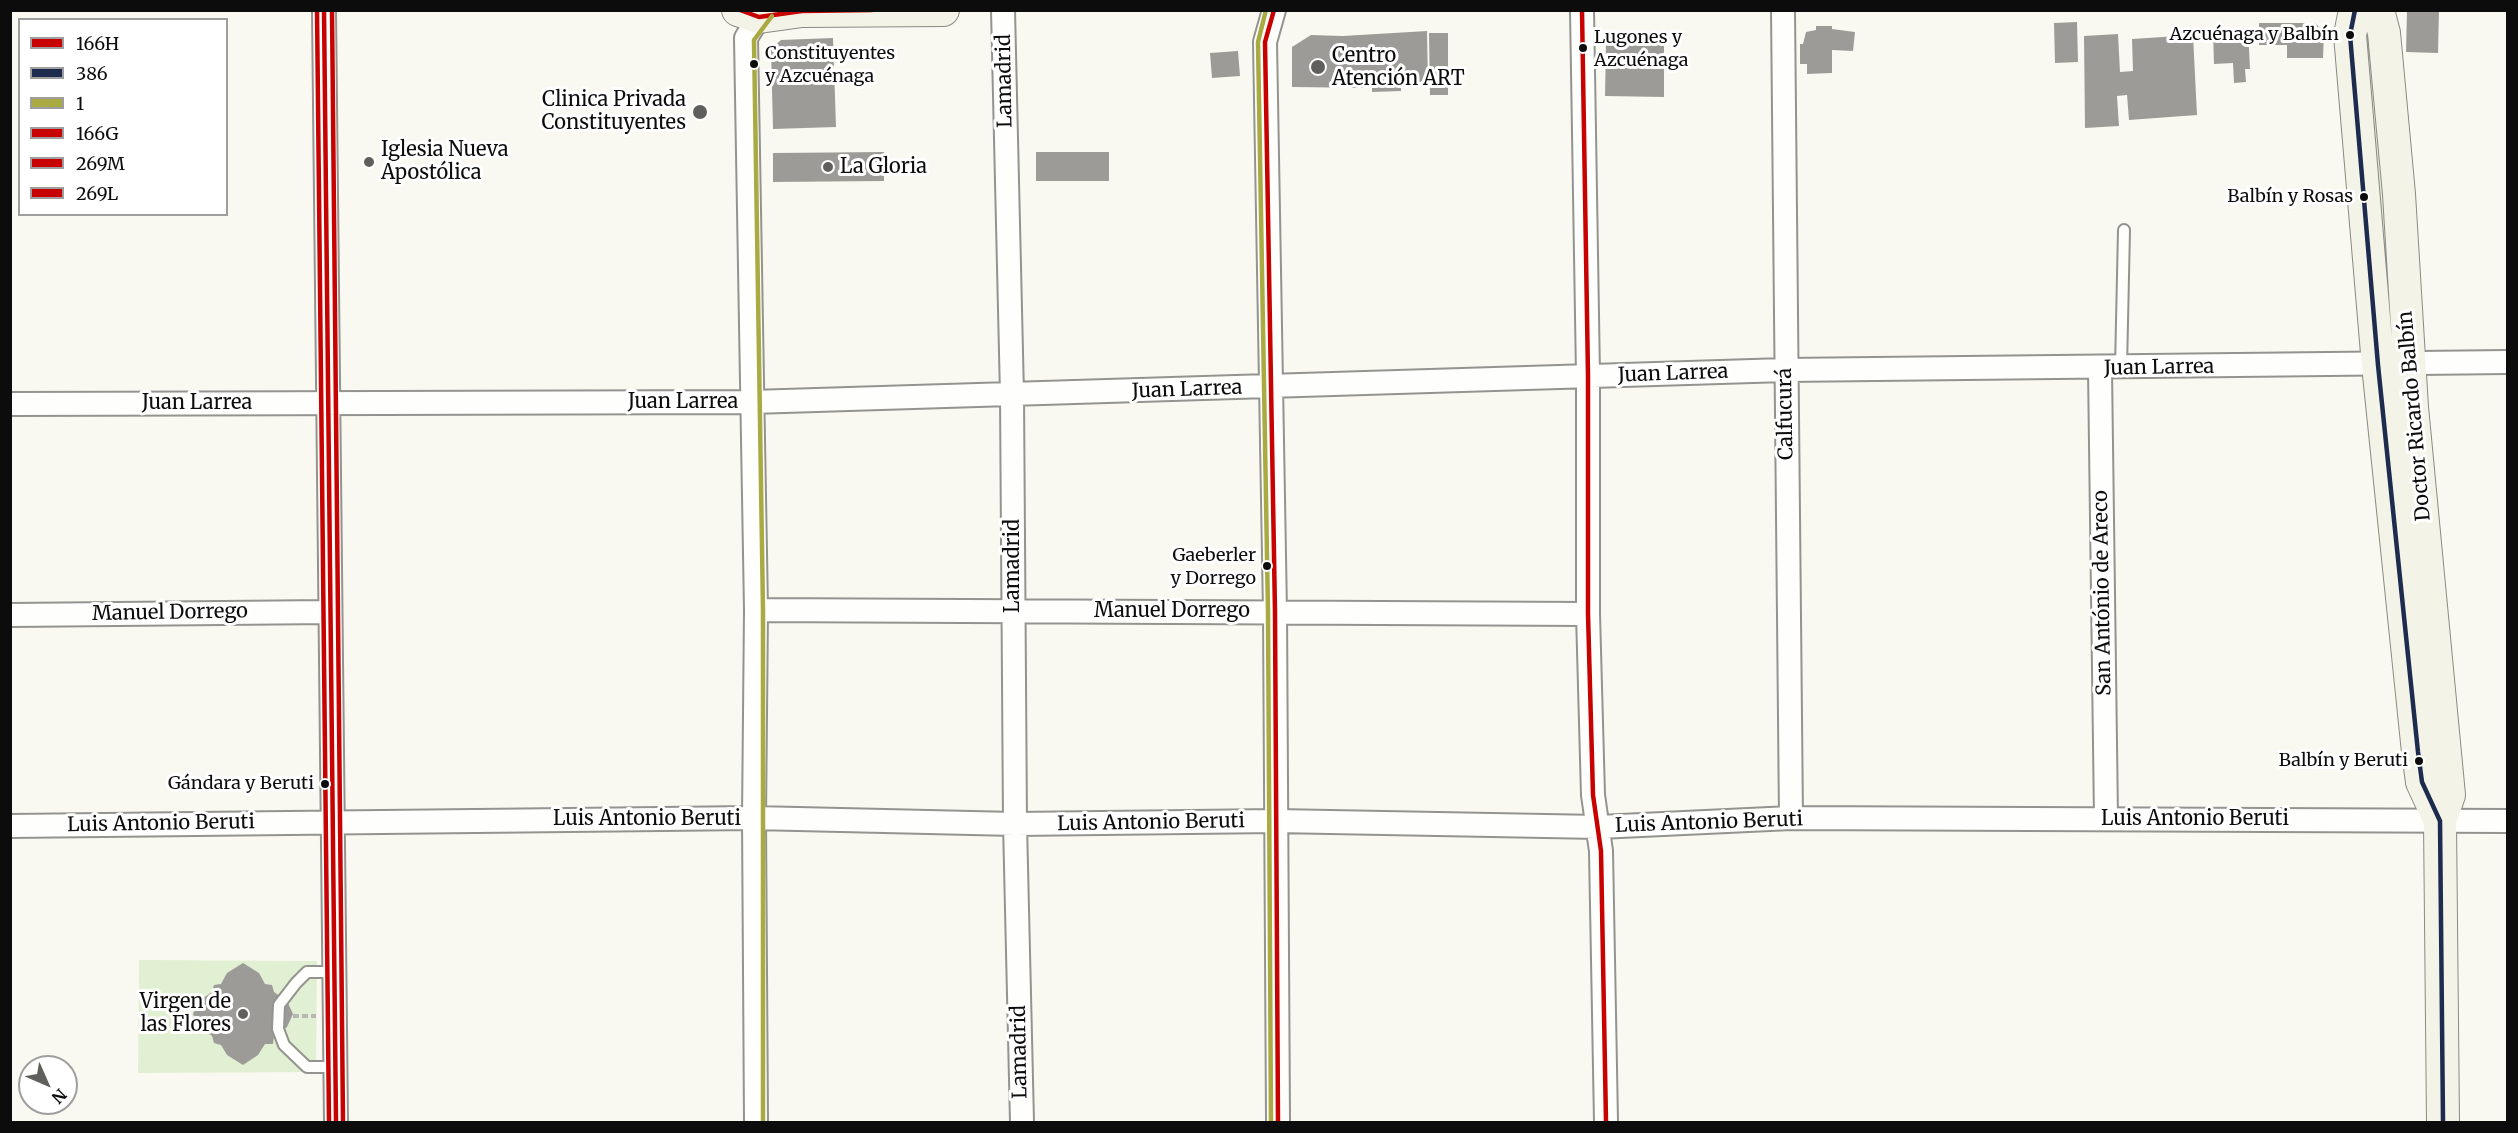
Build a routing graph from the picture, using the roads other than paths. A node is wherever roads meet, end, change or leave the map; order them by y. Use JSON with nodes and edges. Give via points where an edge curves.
{"nodes":[{"id":1,"x":324,"y":10,"type":"edge"},
{"id":2,"x":943,"y":10,"type":"edge"},
{"id":3,"x":1003,"y":10,"type":"edge"},
{"id":4,"x":1274,"y":10,"type":"edge"},
{"id":5,"x":1582,"y":10,"type":"edge"},
{"id":6,"x":1784,"y":10,"type":"edge"},
{"id":7,"x":2355,"y":10,"type":"edge"},
{"id":8,"x":2378,"y":10,"type":"edge"},
{"id":9,"x":755,"y":13,"type":"edge"},
{"id":10,"x":2124,"y":230,"type":"dead end"},
{"id":11,"x":2508,"y":362,"type":"edge"},
{"id":12,"x":2378,"y":365,"type":"junction"},
{"id":13,"x":2410,"y":365,"type":"junction"},
{"id":14,"x":2111,"y":369,"type":"junction"},
{"id":15,"x":1785,"y":370,"type":"junction"},
{"id":16,"x":1588,"y":376,"type":"junction"},
{"id":17,"x":1272,"y":387,"type":"junction"},
{"id":18,"x":1012,"y":395,"type":"junction"},
{"id":19,"x":328,"y":402,"type":"junction"},
{"id":20,"x":752,"y":402,"type":"junction"},
{"id":21,"x":10,"y":404,"type":"edge"},
{"id":22,"x":756,"y":610,"type":"junction"},
{"id":23,"x":1013,"y":611,"type":"junction"},
{"id":24,"x":329,"y":612,"type":"junction"},
{"id":25,"x":1275,"y":612,"type":"junction"},
{"id":26,"x":1588,"y":614,"type":"junction"},
{"id":27,"x":10,"y":615,"type":"edge"},
{"id":28,"x":754,"y":818,"type":"junction"},
{"id":29,"x":1791,"y":818,"type":"junction"},
{"id":30,"x":2106,"y":818,"type":"junction"},
{"id":31,"x":1276,"y":821,"type":"junction"},
{"id":32,"x":2440,"y":821,"type":"junction"},
{"id":33,"x":2508,"y":821,"type":"edge"},
{"id":34,"x":333,"y":822,"type":"junction"},
{"id":35,"x":1015,"y":824,"type":"junction"},
{"id":36,"x":10,"y":826,"type":"edge"},
{"id":37,"x":1599,"y":827,"type":"junction"},
{"id":38,"x":334,"y":972,"type":"junction"},
{"id":39,"x":335,"y":1067,"type":"junction"},
{"id":40,"x":336,"y":1122,"type":"edge"},
{"id":41,"x":756,"y":1122,"type":"edge"},
{"id":42,"x":1022,"y":1122,"type":"edge"},
{"id":43,"x":1278,"y":1122,"type":"edge"},
{"id":44,"x":1606,"y":1122,"type":"edge"},
{"id":45,"x":2443,"y":1122,"type":"edge"}],
"edges":[{"from":1,"to":19,"type":"street"},
{"from":2,"to":9,"type":"main road"},
{"from":3,"to":18,"type":"street","name":"Lamadrid"},
{"from":4,"to":17,"type":"street","via":[[1265,42]]},
{"from":5,"to":16,"type":"street"},
{"from":6,"to":15,"type":"street","name":"Calfucurá"},
{"from":7,"to":12,"type":"main road","name":"Doctor Ricardo Balbín","via":[[2350,35]]},
{"from":8,"to":13,"type":"main road","name":"Doctor Ricardo Balbín","via":[[2384,33],[2399,194]]},
{"from":9,"to":20,"type":"street","via":[[746,38]]},
{"from":10,"to":14,"type":"lane"},
{"from":11,"to":13,"type":"street","name":"Juan Larrea"},
{"from":12,"to":13,"type":"street","name":"Juan Larrea"},
{"from":12,"to":14,"type":"street","name":"Juan Larrea"},
{"from":12,"to":32,"type":"main road","name":"Doctor Ricardo Balbín","via":[[2419,762],[2422,782]]},
{"from":13,"to":32,"type":"main road","name":"Doctor Ricardo Balbín","via":[[2449,795]]},
{"from":14,"to":15,"type":"street","name":"Juan Larrea"},
{"from":14,"to":30,"type":"street","name":"San António de Areco"},
{"from":15,"to":16,"type":"street","name":"Juan Larrea"},
{"from":15,"to":29,"type":"street","name":"Calfucurá"},
{"from":16,"to":17,"type":"street","name":"Juan Larrea"},
{"from":16,"to":26,"type":"street"},
{"from":17,"to":18,"type":"street","name":"Juan Larrea"},
{"from":17,"to":25,"type":"street"},
{"from":18,"to":20,"type":"street","name":"Juan Larrea"},
{"from":18,"to":23,"type":"street","name":"Lamadrid"},
{"from":19,"to":20,"type":"street","name":"Juan Larrea"},
{"from":19,"to":21,"type":"street","name":"Juan Larrea"},
{"from":19,"to":24,"type":"street"},
{"from":20,"to":22,"type":"street"},
{"from":22,"to":23,"type":"street","name":"Manuel Dorrego"},
{"from":22,"to":28,"type":"street"},
{"from":23,"to":25,"type":"street","name":"Manuel Dorrego"},
{"from":23,"to":35,"type":"street","name":"Lamadrid"},
{"from":24,"to":27,"type":"street","name":"Manuel Dorrego"},
{"from":24,"to":34,"type":"street"},
{"from":25,"to":26,"type":"street","name":"Manuel Dorrego"},
{"from":25,"to":31,"type":"street"},
{"from":26,"to":37,"type":"street","via":[[1593,795]]},
{"from":28,"to":34,"type":"street","name":"Luis Antonio Beruti"},
{"from":28,"to":35,"type":"street","name":"Luis Antonio Beruti"},
{"from":28,"to":41,"type":"street"},
{"from":29,"to":30,"type":"street","name":"Luis Antonio Beruti"},
{"from":29,"to":37,"type":"street","name":"Luis Antonio Beruti"},
{"from":30,"to":32,"type":"street","name":"Luis Antonio Beruti"},
{"from":31,"to":35,"type":"street","name":"Luis Antonio Beruti"},
{"from":31,"to":37,"type":"street","name":"Luis Antonio Beruti"},
{"from":31,"to":43,"type":"street"},
{"from":32,"to":33,"type":"street","name":"Luis Antonio Beruti"},
{"from":32,"to":45,"type":"main road","name":"Doctor Ricardo Balbín"},
{"from":34,"to":36,"type":"street","name":"Luis Antonio Beruti"},
{"from":34,"to":38,"type":"street"},
{"from":35,"to":42,"type":"street","name":"Lamadrid"},
{"from":37,"to":44,"type":"street"},
{"from":38,"to":39,"type":"street"},
{"from":38,"to":39,"type":"lane","via":[[307,972],[286,994],[277,1016],[279,1037],[300,1061],[307,1067]]},
{"from":39,"to":40,"type":"street"}]}
